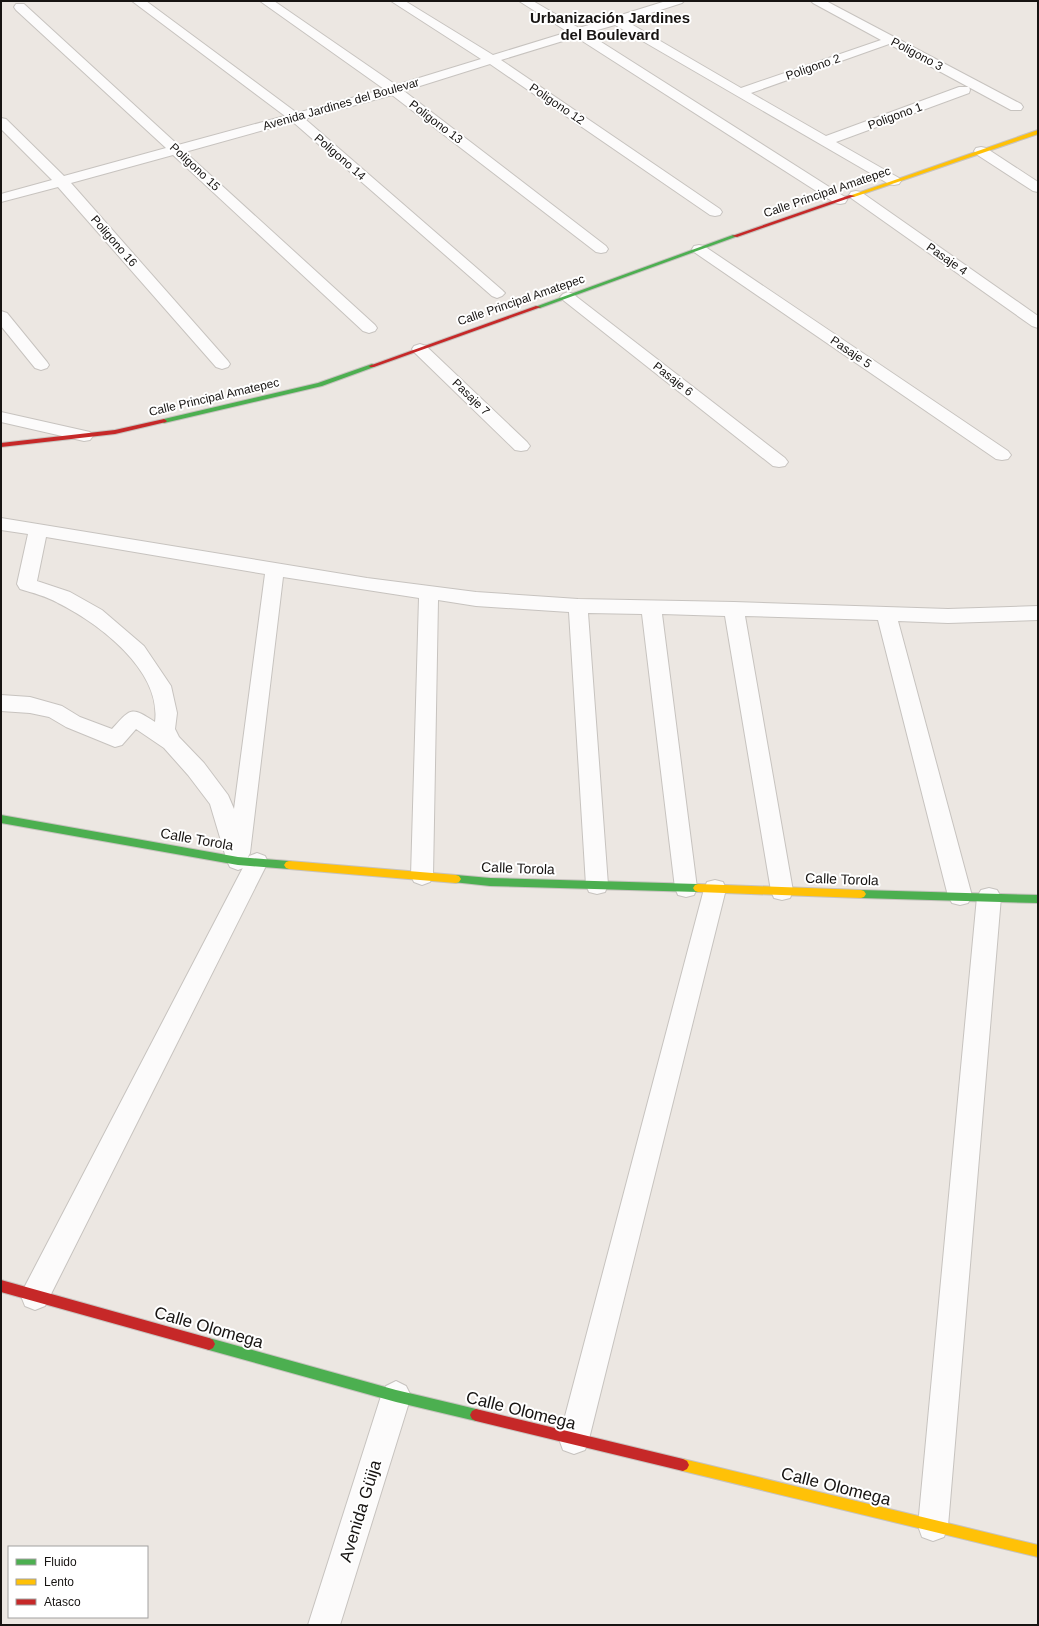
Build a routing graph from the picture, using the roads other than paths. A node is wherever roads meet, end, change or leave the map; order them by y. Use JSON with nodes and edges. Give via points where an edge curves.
{"nodes":[{"id":1,"x":138,"y":1,"type":"edge"},
{"id":2,"x":266,"y":1,"type":"edge"},
{"id":3,"x":397,"y":1,"type":"edge"},
{"id":4,"x":525,"y":1,"type":"edge"},
{"id":5,"x":678,"y":1,"type":"edge"},
{"id":6,"x":817,"y":1,"type":"edge"},
{"id":7,"x":656,"y":4,"type":"edge"},
{"id":8,"x":20,"y":6,"type":"dead end"},
{"id":9,"x":615,"y":20,"type":"junction"},
{"id":10,"x":577,"y":32,"type":"junction"},
{"id":11,"x":884,"y":42,"type":"dead end"},
{"id":12,"x":492,"y":60,"type":"junction"},
{"id":13,"x":394,"y":90,"type":"junction"},
{"id":14,"x":964,"y":90,"type":"dead end"},
{"id":15,"x":741,"y":92,"type":"junction"},
{"id":16,"x":1016,"y":107,"type":"dead end"},
{"id":17,"x":296,"y":118,"type":"junction"},
{"id":18,"x":1,"y":122,"type":"edge"},
{"id":19,"x":1038,"y":132,"type":"edge"},
{"id":20,"x":826,"y":141,"type":"junction"},
{"id":21,"x":177,"y":151,"type":"junction"},
{"id":22,"x":981,"y":151,"type":"junction"},
{"id":23,"x":894,"y":181,"type":"junction"},
{"id":24,"x":62,"y":182,"type":"junction"},
{"id":25,"x":1038,"y":188,"type":"edge"},
{"id":26,"x":856,"y":195,"type":"junction"},
{"id":27,"x":1,"y":198,"type":"edge"},
{"id":28,"x":840,"y":200,"type":"junction"},
{"id":29,"x":715,"y":212,"type":"dead end"},
{"id":30,"x":601,"y":248,"type":"dead end"},
{"id":31,"x":699,"y":249,"type":"junction"},
{"id":32,"x":497,"y":293,"type":"dead end"},
{"id":33,"x":568,"y":297,"type":"junction"},
{"id":34,"x":1,"y":316,"type":"edge"},
{"id":35,"x":1038,"y":323,"type":"edge"},
{"id":36,"x":368,"y":328,"type":"dead end"},
{"id":37,"x":420,"y":349,"type":"junction"},
{"id":38,"x":222,"y":364,"type":"dead end"},
{"id":39,"x":41,"y":365,"type":"dead end"},
{"id":40,"x":1,"y":417,"type":"edge"},
{"id":41,"x":84,"y":436,"type":"junction"},
{"id":42,"x":1,"y":445,"type":"edge"},
{"id":43,"x":521,"y":446,"type":"dead end"},
{"id":44,"x":1002,"y":454,"type":"dead end"},
{"id":45,"x":778,"y":462,"type":"dead end"},
{"id":46,"x":1,"y":524,"type":"edge"},
{"id":47,"x":38,"y":530,"type":"junction"},
{"id":48,"x":275,"y":568,"type":"junction"},
{"id":49,"x":429,"y":592,"type":"junction"},
{"id":50,"x":578,"y":606,"type":"junction"},
{"id":51,"x":651,"y":608,"type":"junction"},
{"id":52,"x":734,"y":609,"type":"junction"},
{"id":53,"x":886,"y":614,"type":"junction"},
{"id":54,"x":1037,"y":616,"type":"edge"},
{"id":55,"x":1,"y":703,"type":"edge"},
{"id":56,"x":171,"y":742,"type":"junction"},
{"id":57,"x":1,"y":819,"type":"edge"},
{"id":58,"x":248,"y":862,"type":"junction"},
{"id":59,"x":422,"y":876,"type":"junction"},
{"id":60,"x":596,"y":885,"type":"junction"},
{"id":61,"x":686,"y":888,"type":"junction"},
{"id":62,"x":715,"y":889,"type":"junction"},
{"id":63,"x":782,"y":891,"type":"junction"},
{"id":64,"x":960,"y":896,"type":"junction"},
{"id":65,"x":989,"y":897,"type":"junction"},
{"id":66,"x":1038,"y":899,"type":"edge"},
{"id":67,"x":1,"y":1286,"type":"edge"},
{"id":68,"x":35,"y":1296,"type":"junction"},
{"id":69,"x":396,"y":1396,"type":"junction"},
{"id":70,"x":574,"y":1439,"type":"junction"},
{"id":71,"x":932,"y":1526,"type":"junction"},
{"id":72,"x":1038,"y":1551,"type":"edge"},
{"id":73,"x":324,"y":1625,"type":"edge"}],
"edges":[{"from":1,"to":17,"type":"street","name":"Poligono 14"},
{"from":2,"to":13,"type":"street","name":"Poligono 13"},
{"from":3,"to":12,"type":"street","name":"Poligono 12"},
{"from":4,"to":10,"type":"street"},
{"from":5,"to":7,"type":"street","name":"Avenida Jardines del Boulevar"},
{"from":6,"to":16,"type":"street","name":"Poligono 3"},
{"from":7,"to":9,"type":"street","name":"Avenida Jardines del Boulevar"},
{"from":8,"to":21,"type":"street","name":"Poligono 15"},
{"from":9,"to":10,"type":"street","name":"Avenida Jardines del Boulevar"},
{"from":9,"to":15,"type":"street"},
{"from":10,"to":12,"type":"street","name":"Avenida Jardines del Boulevar"},
{"from":10,"to":28,"type":"street"},
{"from":11,"to":15,"type":"street","name":"Poligono 2"},
{"from":12,"to":13,"type":"street","name":"Avenida Jardines del Boulevar"},
{"from":12,"to":29,"type":"street","name":"Poligono 12"},
{"from":13,"to":17,"type":"street","name":"Avenida Jardines del Boulevar"},
{"from":13,"to":30,"type":"street","name":"Poligono 13"},
{"from":14,"to":20,"type":"street","name":"Poligono 1"},
{"from":15,"to":20,"type":"street"},
{"from":17,"to":21,"type":"street","name":"Avenida Jardines del Boulevar"},
{"from":17,"to":32,"type":"street","name":"Poligono 14"},
{"from":18,"to":24,"type":"street","name":"Poligono 16"},
{"from":19,"to":22,"type":"street","name":"Calle Principal Amatepec"},
{"from":20,"to":23,"type":"street"},
{"from":21,"to":24,"type":"street","name":"Avenida Jardines del Boulevar"},
{"from":21,"to":36,"type":"street","name":"Poligono 15"},
{"from":22,"to":23,"type":"street","name":"Calle Principal Amatepec"},
{"from":22,"to":25,"type":"street"},
{"from":23,"to":26,"type":"street","name":"Calle Principal Amatepec"},
{"from":24,"to":27,"type":"street","name":"Avenida Jardines del Boulevar"},
{"from":24,"to":38,"type":"street","name":"Poligono 16"},
{"from":26,"to":28,"type":"street","name":"Calle Principal Amatepec"},
{"from":26,"to":35,"type":"street","name":"Pasaje 4"},
{"from":28,"to":31,"type":"street","name":"Calle Principal Amatepec"},
{"from":31,"to":33,"type":"street","name":"Calle Principal Amatepec"},
{"from":31,"to":44,"type":"street","name":"Pasaje 5"},
{"from":33,"to":37,"type":"street","name":"Calle Principal Amatepec"},
{"from":33,"to":45,"type":"street","name":"Pasaje 6"},
{"from":34,"to":39,"type":"street"},
{"from":37,"to":41,"type":"street","name":"Calle Principal Amatepec","via":[[320,384],[115,432]]},
{"from":37,"to":43,"type":"street","name":"Pasaje 7"},
{"from":40,"to":41,"type":"street"},
{"from":41,"to":42,"type":"street","name":"Calle Principal Amatepec"},
{"from":46,"to":47,"type":"street"},
{"from":47,"to":48,"type":"street"},
{"from":47,"to":56,"type":"street","via":[[26,584],[63,597],[95,615],[137,651],[161,686],[167,713],[165,729]]},
{"from":48,"to":49,"type":"street"},
{"from":48,"to":58,"type":"street"},
{"from":49,"to":50,"type":"street","via":[[476,599]]},
{"from":49,"to":59,"type":"street"},
{"from":50,"to":51,"type":"street"},
{"from":50,"to":60,"type":"street"},
{"from":51,"to":52,"type":"street"},
{"from":51,"to":61,"type":"street"},
{"from":52,"to":53,"type":"street"},
{"from":52,"to":63,"type":"street"},
{"from":53,"to":54,"type":"street"},
{"from":53,"to":64,"type":"street"},
{"from":55,"to":56,"type":"street","via":[[30,705],[55,711],[73,722],[115,739],[134,718]]},
{"from":56,"to":58,"type":"street","via":[[220,801]]},
{"from":57,"to":58,"type":"street","name":"Calle Torola"},
{"from":58,"to":59,"type":"street","name":"Calle Torola"},
{"from":58,"to":68,"type":"street"},
{"from":59,"to":60,"type":"street","name":"Calle Torola","via":[[490,882]]},
{"from":60,"to":61,"type":"street","name":"Calle Torola"},
{"from":61,"to":62,"type":"street","name":"Calle Torola"},
{"from":62,"to":63,"type":"street","name":"Calle Torola"},
{"from":62,"to":70,"type":"street"},
{"from":63,"to":64,"type":"street","name":"Calle Torola"},
{"from":64,"to":65,"type":"street","name":"Calle Torola"},
{"from":65,"to":66,"type":"street","name":"Calle Torola"},
{"from":65,"to":71,"type":"street"},
{"from":67,"to":68,"type":"street","name":"Calle Olomega"},
{"from":68,"to":69,"type":"street","name":"Calle Olomega"},
{"from":69,"to":70,"type":"street","name":"Calle Olomega"},
{"from":69,"to":73,"type":"street","name":"Avenida Güija"},
{"from":70,"to":71,"type":"street","name":"Calle Olomega"},
{"from":71,"to":72,"type":"street","name":"Calle Olomega"}]}
